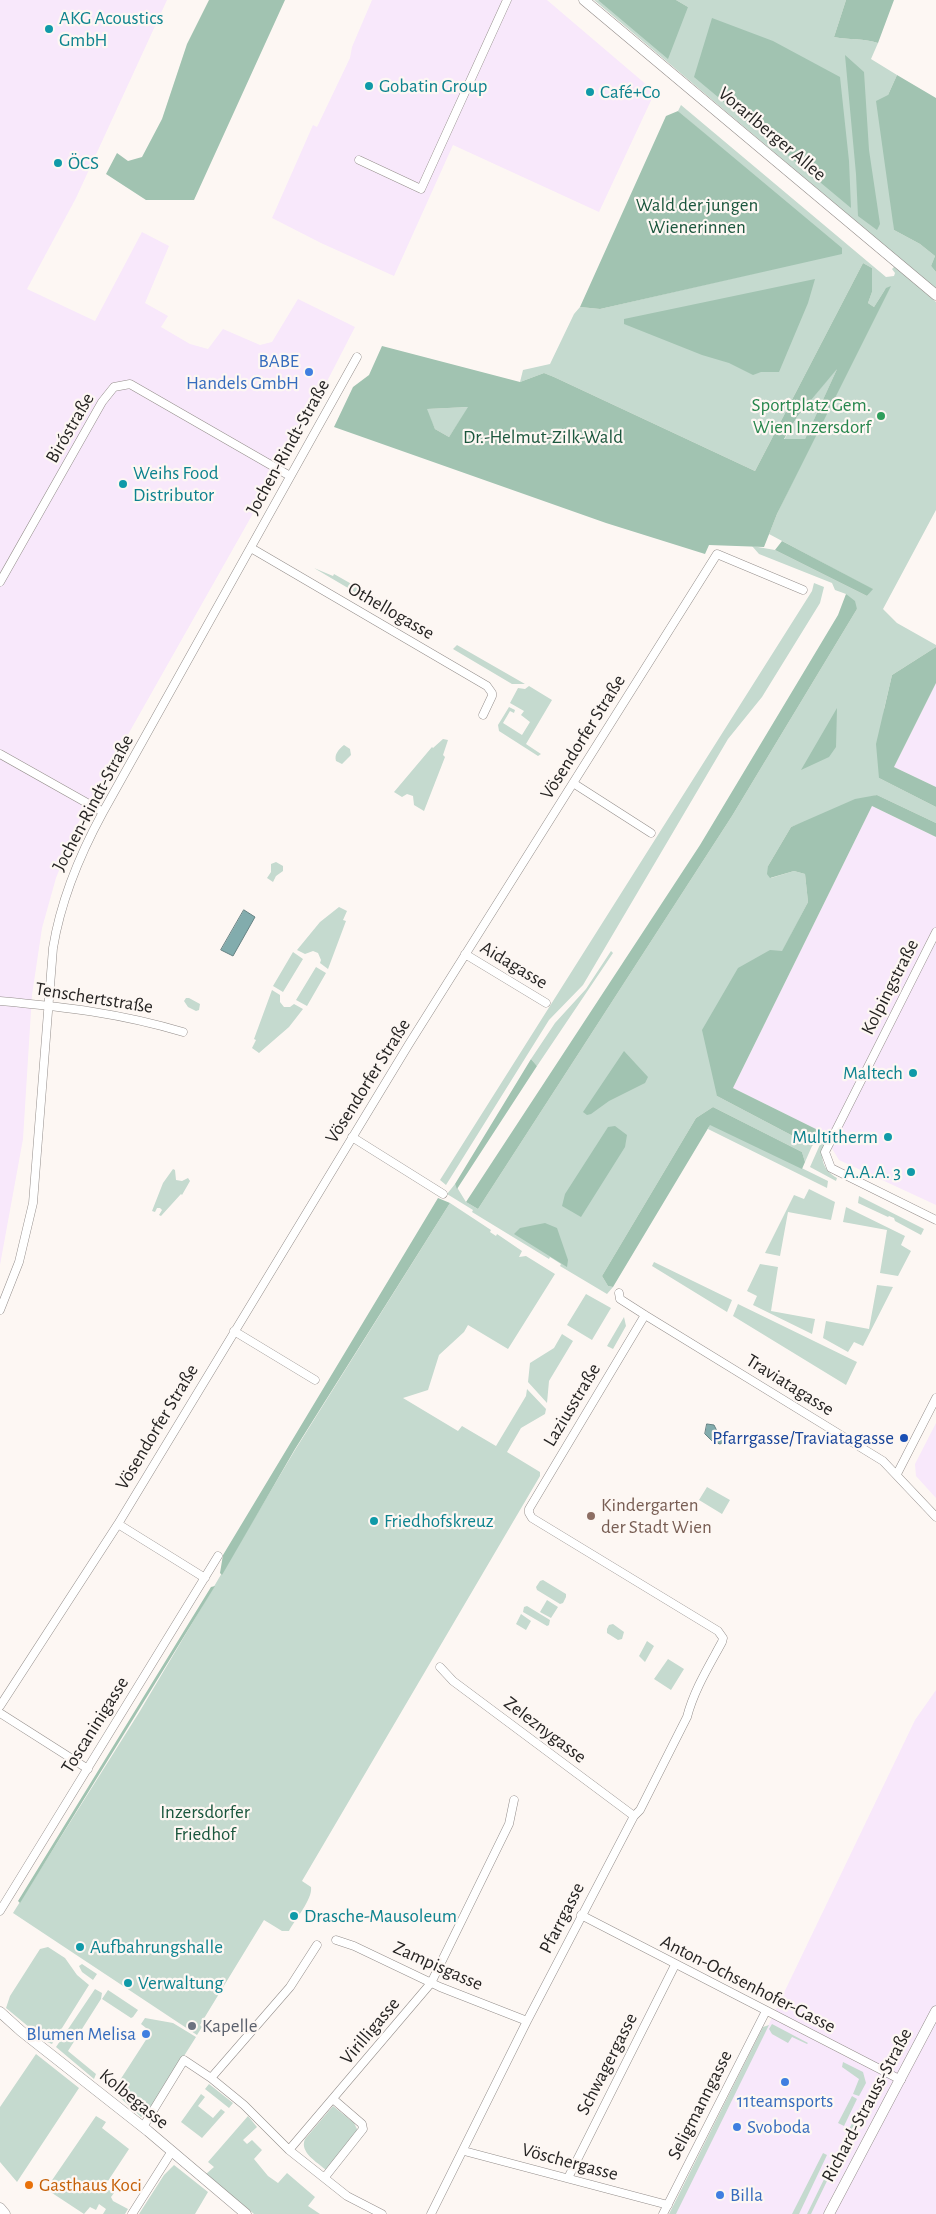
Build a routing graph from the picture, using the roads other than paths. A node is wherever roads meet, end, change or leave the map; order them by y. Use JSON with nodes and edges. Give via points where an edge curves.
{"nodes":[{"id":1,"x":507,"y":0,"type":"edge"},
{"id":2,"x":584,"y":0,"type":"edge"},
{"id":3,"x":359,"y":160,"type":"dead end"},
{"id":4,"x":936,"y":296,"type":"edge"},
{"id":5,"x":357,"y":357,"type":"dead end"},
{"id":6,"x":290,"y":476,"type":"junction"},
{"id":7,"x":250,"y":548,"type":"junction"},
{"id":8,"x":0,"y":582,"type":"edge"},
{"id":9,"x":803,"y":590,"type":"dead end"},
{"id":10,"x":483,"y":715,"type":"dead end"},
{"id":11,"x":0,"y":754,"type":"edge"},
{"id":12,"x":573,"y":783,"type":"junction"},
{"id":13,"x":103,"y":812,"type":"junction"},
{"id":14,"x":651,"y":833,"type":"dead end"},
{"id":15,"x":936,"y":932,"type":"edge"},
{"id":16,"x":465,"y":954,"type":"junction"},
{"id":17,"x":0,"y":1001,"type":"edge"},
{"id":18,"x":546,"y":1004,"type":"dead end"},
{"id":19,"x":47,"y":1006,"type":"junction"},
{"id":20,"x":183,"y":1032,"type":"dead end"},
{"id":21,"x":352,"y":1137,"type":"junction"},
{"id":22,"x":442,"y":1194,"type":"dead end"},
{"id":23,"x":936,"y":1220,"type":"edge"},
{"id":24,"x":619,"y":1293,"type":"dead end"},
{"id":25,"x":0,"y":1310,"type":"edge"},
{"id":26,"x":645,"y":1315,"type":"junction"},
{"id":27,"x":234,"y":1331,"type":"junction"},
{"id":28,"x":315,"y":1380,"type":"dead end"},
{"id":29,"x":936,"y":1398,"type":"edge"},
{"id":30,"x":897,"y":1474,"type":"junction"},
{"id":31,"x":936,"y":1517,"type":"edge"},
{"id":32,"x":118,"y":1524,"type":"junction"},
{"id":33,"x":218,"y":1556,"type":"dead end"},
{"id":34,"x":205,"y":1578,"type":"junction"},
{"id":35,"x":723,"y":1638,"type":"joint"},
{"id":36,"x":440,"y":1667,"type":"dead end"},
{"id":37,"x":0,"y":1706,"type":"edge"},
{"id":38,"x":0,"y":1713,"type":"edge"},
{"id":39,"x":88,"y":1769,"type":"junction"},
{"id":40,"x":514,"y":1800,"type":"dead end"},
{"id":41,"x":634,"y":1816,"type":"junction"},
{"id":42,"x":0,"y":1911,"type":"edge"},
{"id":43,"x":581,"y":1915,"type":"junction"},
{"id":44,"x":336,"y":1940,"type":"dead end"},
{"id":45,"x":317,"y":1945,"type":"dead end"},
{"id":46,"x":675,"y":1965,"type":"junction"},
{"id":47,"x":431,"y":1983,"type":"junction"},
{"id":48,"x":766,"y":2011,"type":"junction"},
{"id":49,"x":936,"y":2011,"type":"edge"},
{"id":50,"x":0,"y":2012,"type":"edge"},
{"id":51,"x":527,"y":2021,"type":"junction"},
{"id":52,"x":211,"y":2078,"type":"junction"},
{"id":53,"x":900,"y":2080,"type":"junction"},
{"id":54,"x":333,"y":2099,"type":"junction"},
{"id":55,"x":143,"y":2127,"type":"junction"},
{"id":56,"x":289,"y":2150,"type":"junction"},
{"id":57,"x":172,"y":2151,"type":"junction"},
{"id":58,"x":464,"y":2151,"type":"junction"},
{"id":59,"x":324,"y":2177,"type":"junction"},
{"id":60,"x":568,"y":2178,"type":"junction"},
{"id":61,"x":668,"y":2205,"type":"junction"},
{"id":62,"x":0,"y":2208,"type":"edge"},
{"id":63,"x":5,"y":2214,"type":"edge"},
{"id":64,"x":132,"y":2214,"type":"edge"},
{"id":65,"x":246,"y":2214,"type":"edge"},
{"id":66,"x":382,"y":2214,"type":"edge"},
{"id":67,"x":431,"y":2214,"type":"edge"},
{"id":68,"x":663,"y":2214,"type":"edge"},
{"id":69,"x":829,"y":2214,"type":"edge"}],
"edges":[{"from":1,"to":3,"type":"street","via":[[420,189]]},
{"from":2,"to":4,"type":"main road","name":"Vorarlberger Allee"},
{"from":5,"to":6,"type":"street","name":"Jochen-Rindt-Straße"},
{"from":6,"to":7,"type":"street","name":"Jochen-Rindt-Straße"},
{"from":6,"to":8,"type":"street","name":"Biróstraße","via":[[130,384],[114,387],[102,402]]},
{"from":7,"to":10,"type":"street","name":"Othellogasse","via":[[487,686],[492,696]]},
{"from":7,"to":13,"type":"street","name":"Jochen-Rindt-Straße"},
{"from":9,"to":12,"type":"street","name":"Vösendorfer Straße","via":[[717,554]]},
{"from":11,"to":13,"type":"street"},
{"from":12,"to":14,"type":"street"},
{"from":12,"to":16,"type":"street","name":"Vösendorfer Straße"},
{"from":13,"to":19,"type":"street","name":"Jochen-Rindt-Straße","via":[[74,871],[61,908]]},
{"from":15,"to":23,"type":"street","name":"Kolpingstraße","via":[[825,1152],[831,1168]]},
{"from":16,"to":18,"type":"street","name":"Aidagasse"},
{"from":16,"to":21,"type":"street","name":"Vösendorfer Straße"},
{"from":17,"to":19,"type":"street","name":"Tenschertstraße"},
{"from":19,"to":20,"type":"street","name":"Tenschertstraße","via":[[121,1015]]},
{"from":19,"to":25,"type":"street","name":"Jochen-Rindt-Straße","via":[[33,1203],[19,1262]]},
{"from":21,"to":22,"type":"street"},
{"from":21,"to":27,"type":"street","name":"Vösendorfer Straße"},
{"from":24,"to":26,"type":"street","name":"Traviatagasse","via":[[620,1298]]},
{"from":26,"to":30,"type":"street","name":"Traviatagasse","via":[[883,1461]]},
{"from":26,"to":35,"type":"street","name":"Laziusstraße","via":[[529,1513],[540,1523],[718,1631]]},
{"from":27,"to":28,"type":"street"},
{"from":27,"to":32,"type":"street","name":"Vösendorfer Straße"},
{"from":29,"to":30,"type":"street"},
{"from":30,"to":31,"type":"street","name":"Traviatagasse"},
{"from":32,"to":34,"type":"street"},
{"from":32,"to":37,"type":"street","name":"Vösendorfer Straße"},
{"from":33,"to":34,"type":"street","name":"Toscaninigasse"},
{"from":34,"to":39,"type":"street","name":"Toscaninigasse"},
{"from":35,"to":41,"type":"street","name":"Pfarrgasse","via":[[687,1717]]},
{"from":36,"to":41,"type":"street","name":"Zeleznygasse","via":[[453,1682]]},
{"from":38,"to":39,"type":"street"},
{"from":39,"to":42,"type":"street","name":"Toscaninigasse"},
{"from":40,"to":47,"type":"street","name":"Virilligasse","via":[[509,1824]]},
{"from":41,"to":43,"type":"street","name":"Pfarrgasse"},
{"from":43,"to":46,"type":"street","name":"Anton-Ochsenhofer-Gasse"},
{"from":43,"to":51,"type":"street","name":"Pfarrgasse"},
{"from":44,"to":47,"type":"street","name":"Zampisgasse"},
{"from":45,"to":52,"type":"street","via":[[290,1987]]},
{"from":46,"to":48,"type":"street","name":"Anton-Ochsenhofer-Gasse"},
{"from":46,"to":60,"type":"street","name":"Schwagergasse"},
{"from":47,"to":51,"type":"street","name":"Zampisgasse"},
{"from":47,"to":54,"type":"street","name":"Virilligasse"},
{"from":48,"to":53,"type":"street","name":"Anton-Ochsenhofer-Gasse"},
{"from":48,"to":61,"type":"street","name":"Seligmanngasse"},
{"from":49,"to":53,"type":"main road","name":"Richard-Strauss-Straße"},
{"from":50,"to":55,"type":"main road","name":"Kolbegasse"},
{"from":51,"to":58,"type":"street","name":"Pfarrgasse"},
{"from":52,"to":55,"type":"street","via":[[184,2060]]},
{"from":52,"to":56,"type":"street","via":[[244,2105]]},
{"from":53,"to":69,"type":"main road","name":"Richard-Strauss-Straße"},
{"from":54,"to":56,"type":"street","name":"Virilligasse"},
{"from":54,"to":59,"type":"street","via":[[362,2124],[363,2129]]},
{"from":55,"to":57,"type":"main road","name":"Kolbegasse"},
{"from":56,"to":59,"type":"street"},
{"from":57,"to":64,"type":"street"},
{"from":57,"to":65,"type":"main road","name":"Kolbegasse"},
{"from":58,"to":60,"type":"street","name":"Vöschergasse"},
{"from":58,"to":67,"type":"street","name":"Pfarrgasse"},
{"from":59,"to":66,"type":"street","via":[[348,2196]]},
{"from":60,"to":61,"type":"street","name":"Vöschergasse"},
{"from":61,"to":68,"type":"street","name":"Seligmanngasse"},
{"from":62,"to":63,"type":"main road"}]}
